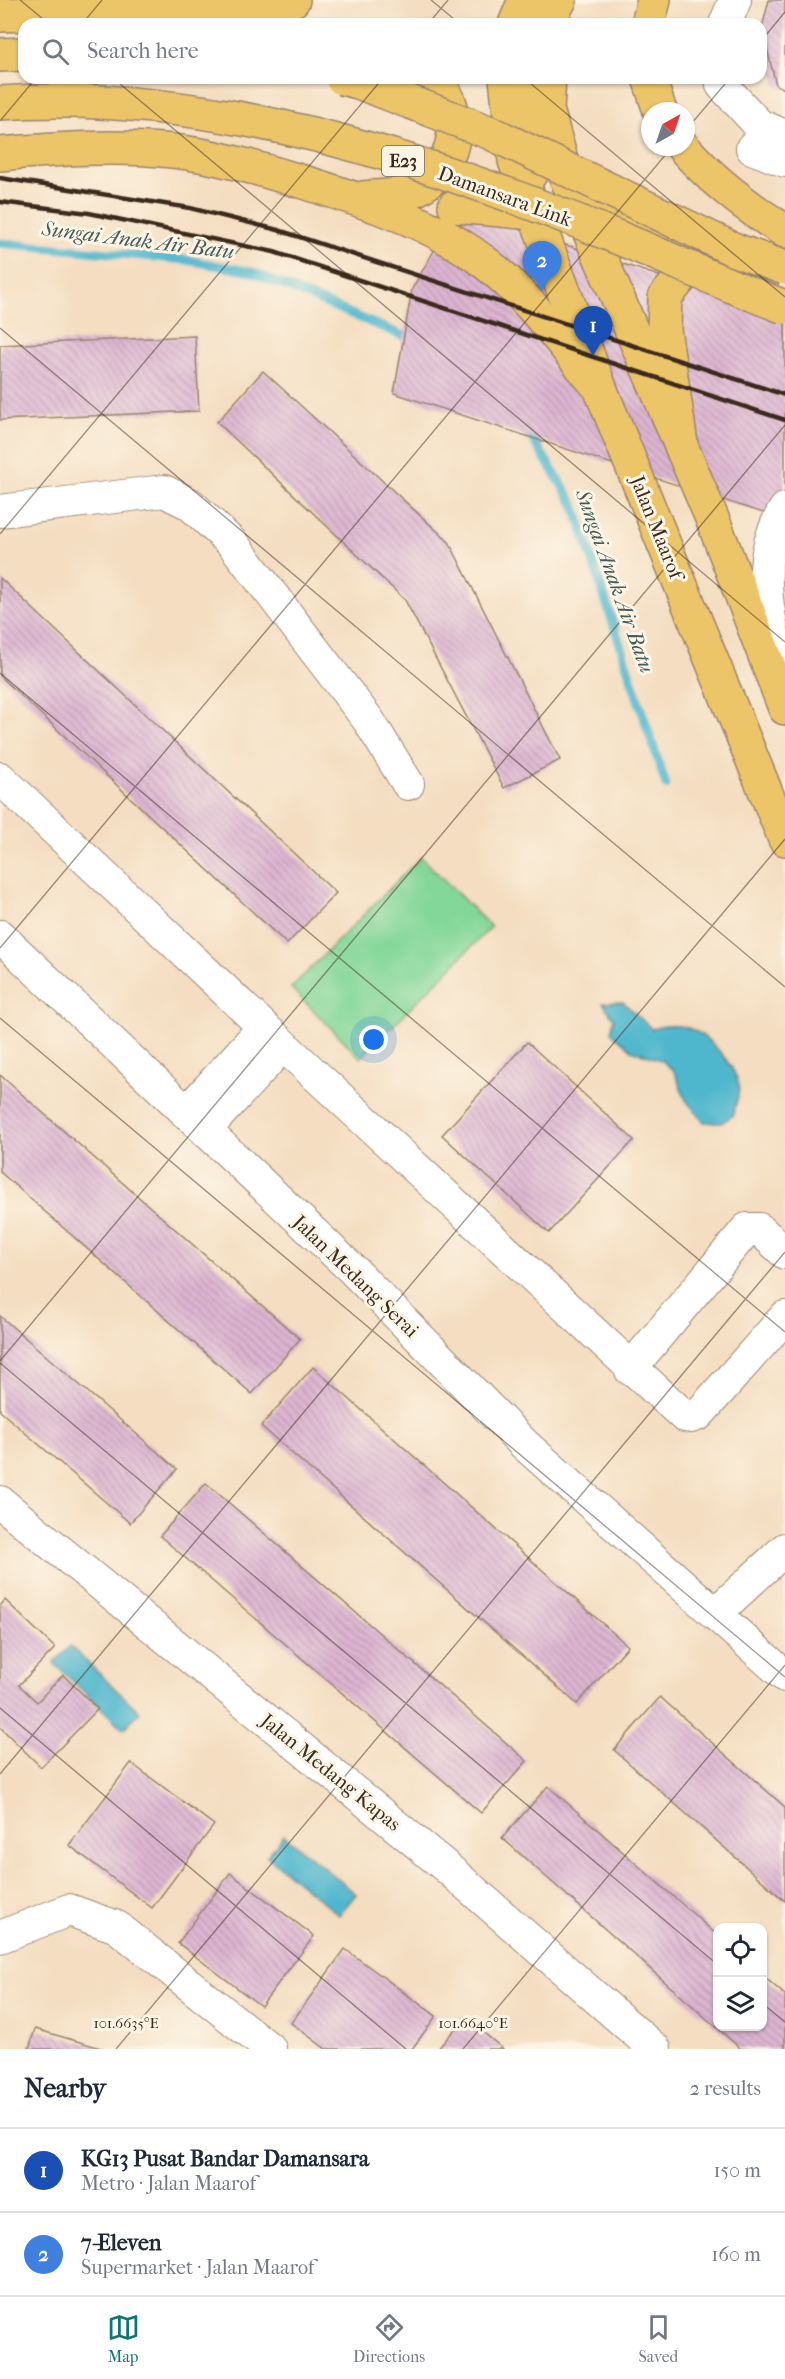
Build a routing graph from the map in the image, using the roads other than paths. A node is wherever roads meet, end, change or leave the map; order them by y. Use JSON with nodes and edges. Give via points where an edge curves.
{"nodes":[{"id":1,"x":293,"y":0,"type":"edge"},
{"id":2,"x":525,"y":0,"type":"edge"},
{"id":3,"x":560,"y":0,"type":"edge"},
{"id":4,"x":567,"y":0,"type":"edge"},
{"id":5,"x":654,"y":0,"type":"edge"},
{"id":6,"x":735,"y":0,"type":"edge"},
{"id":7,"x":99,"y":12,"type":"junction"},
{"id":8,"x":0,"y":15,"type":"edge"},
{"id":9,"x":122,"y":18,"type":"edge"},
{"id":10,"x":518,"y":18,"type":"edge"},
{"id":11,"x":550,"y":18,"type":"edge"},
{"id":12,"x":561,"y":18,"type":"edge"},
{"id":13,"x":650,"y":18,"type":"edge"},
{"id":14,"x":728,"y":18,"type":"edge"},
{"id":15,"x":18,"y":54,"type":"edge"},
{"id":16,"x":0,"y":55,"type":"edge"},
{"id":17,"x":363,"y":84,"type":"edge"},
{"id":18,"x":440,"y":84,"type":"edge"},
{"id":19,"x":507,"y":84,"type":"edge"},
{"id":20,"x":525,"y":84,"type":"edge"},
{"id":21,"x":549,"y":84,"type":"edge"},
{"id":22,"x":651,"y":84,"type":"edge"},
{"id":23,"x":722,"y":84,"type":"edge"},
{"id":24,"x":657,"y":102,"type":"edge"},
{"id":25,"x":0,"y":103,"type":"edge"},
{"id":26,"x":785,"y":136,"type":"edge"},
{"id":27,"x":752,"y":148,"type":"dead end"},
{"id":28,"x":0,"y":154,"type":"edge"},
{"id":29,"x":690,"y":156,"type":"edge"},
{"id":30,"x":785,"y":161,"type":"edge"},
{"id":31,"x":529,"y":198,"type":"junction"},
{"id":32,"x":355,"y":199,"type":"junction"},
{"id":33,"x":581,"y":217,"type":"junction"},
{"id":34,"x":785,"y":231,"type":"edge"},
{"id":35,"x":785,"y":262,"type":"edge"},
{"id":36,"x":785,"y":268,"type":"edge"},
{"id":37,"x":785,"y":307,"type":"edge"},
{"id":38,"x":600,"y":388,"type":"junction"},
{"id":39,"x":681,"y":444,"type":"junction"},
{"id":40,"x":785,"y":509,"type":"edge"},
{"id":41,"x":0,"y":511,"type":"edge"},
{"id":42,"x":775,"y":550,"type":"edge"},
{"id":43,"x":785,"y":691,"type":"edge"},
{"id":44,"x":785,"y":708,"type":"edge"},
{"id":45,"x":0,"y":778,"type":"edge"},
{"id":46,"x":408,"y":784,"type":"dead end"},
{"id":47,"x":785,"y":839,"type":"edge"},
{"id":48,"x":0,"y":936,"type":"edge"},
{"id":49,"x":266,"y":1029,"type":"junction"},
{"id":50,"x":188,"y":1115,"type":"junction"},
{"id":51,"x":785,"y":1253,"type":"edge"},
{"id":52,"x":785,"y":1317,"type":"edge"},
{"id":53,"x":630,"y":1369,"type":"junction"},
{"id":54,"x":1,"y":1506,"type":"edge"},
{"id":55,"x":785,"y":1549,"type":"edge"},
{"id":56,"x":715,"y":1614,"type":"junction"},
{"id":57,"x":785,"y":1676,"type":"edge"},
{"id":58,"x":0,"y":1937,"type":"edge"},
{"id":59,"x":270,"y":2049,"type":"edge"},
{"id":60,"x":655,"y":2049,"type":"edge"}],
"edges":[{"from":1,"to":7,"type":"main road","via":[[214,9]]},
{"from":2,"to":10,"type":"main road"},
{"from":3,"to":11,"type":"main road"},
{"from":4,"to":12,"type":"main road"},
{"from":5,"to":13,"type":"main road"},
{"from":6,"to":14,"type":"street"},
{"from":7,"to":8,"type":"main road"},
{"from":7,"to":9,"type":"main road"},
{"from":15,"to":16,"type":"main road"},
{"from":17,"to":36,"type":"main road","bridge":true,"via":[[491,133],[735,250]]},
{"from":18,"to":32,"type":"main road","via":[[453,120],[454,145],[432,180],[409,193]]},
{"from":19,"to":31,"type":"main road","name":"Jalan Maarof","via":[[515,161]]},
{"from":20,"to":31,"type":"main road","via":[[524,97],[536,160]]},
{"from":21,"to":33,"type":"main road","via":[[547,111]]},
{"from":22,"to":24,"type":"main road"},
{"from":23,"to":26,"type":"street","via":[[759,125]]},
{"from":25,"to":37,"type":"main road","name":"Damansara Link","number":"E23","bridge":true,"via":[[82,101],[184,109],[303,130],[470,182],[613,235]]},
{"from":27,"to":30,"type":"street"},
{"from":28,"to":32,"type":"main road","via":[[63,148],[173,151],[264,170]]},
{"from":29,"to":34,"type":"main road","via":[[747,207]]},
{"from":31,"to":32,"type":"main road","via":[[440,207]]},
{"from":31,"to":33,"type":"main road"},
{"from":31,"to":38,"type":"main road","name":"Jalan Maarof"},
{"from":32,"to":38,"type":"main road","via":[[431,227],[487,264]]},
{"from":33,"to":35,"type":"main road"},
{"from":33,"to":39,"type":"main road"},
{"from":35,"to":39,"type":"main road","via":[[700,267],[684,274],[665,297],[664,329]]},
{"from":38,"to":47,"type":"main road","name":"Jalan Maarof"},
{"from":39,"to":44,"type":"main road"},
{"from":40,"to":42,"type":"street","via":[[774,525]]},
{"from":41,"to":46,"type":"street","via":[[164,491],[190,504],[233,544],[369,721]]},
{"from":42,"to":43,"type":"street","via":[[764,590]]},
{"from":45,"to":49,"type":"street"},
{"from":48,"to":50,"type":"street","name":"Jalan Medang Serai"},
{"from":49,"to":50,"type":"street"},
{"from":49,"to":50,"type":"street"},
{"from":49,"to":53,"type":"street"},
{"from":50,"to":56,"type":"street","name":"Jalan Medang Serai","via":[[353,1270],[524,1444]]},
{"from":51,"to":53,"type":"street","via":[[759,1229],[747,1230]]},
{"from":52,"to":53,"type":"street","via":[[699,1414],[691,1417],[684,1416]]},
{"from":54,"to":60,"type":"street","name":"Jalan Medang Kapas","via":[[445,1866]]},
{"from":55,"to":56,"type":"street"},
{"from":56,"to":57,"type":"street","name":"Jalan Medang Serai"},
{"from":58,"to":59,"type":"street","via":[[69,1910],[117,1927]]}]}
